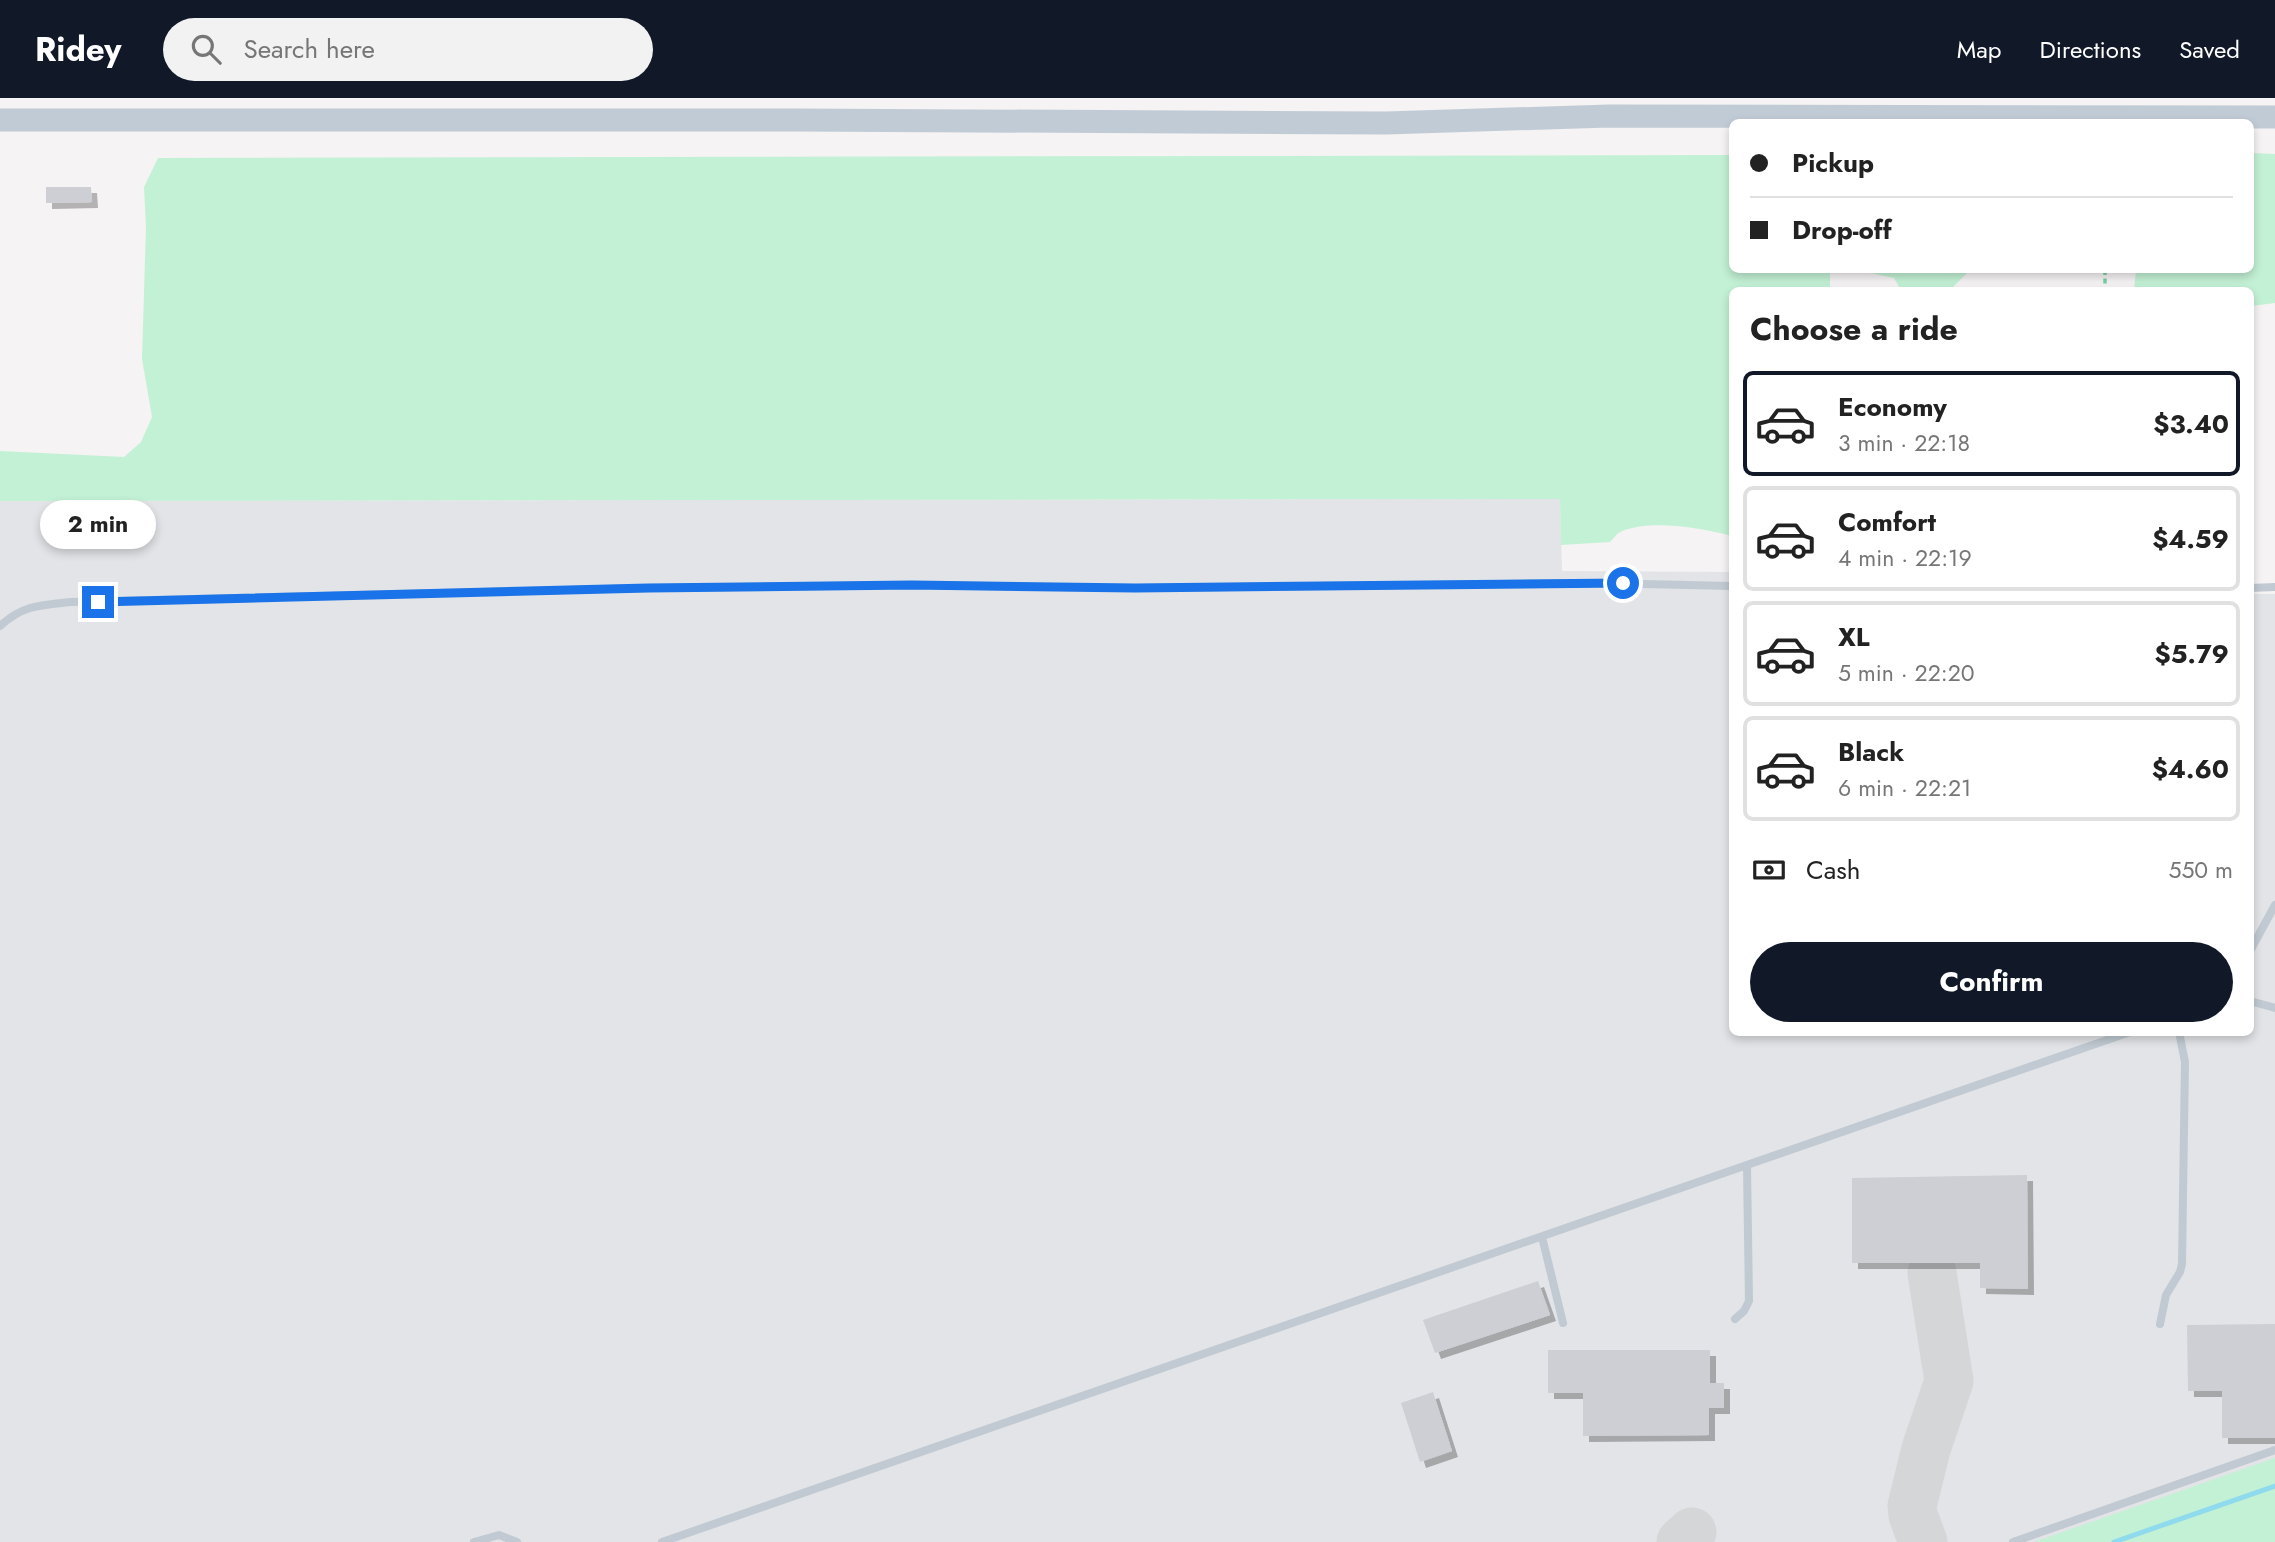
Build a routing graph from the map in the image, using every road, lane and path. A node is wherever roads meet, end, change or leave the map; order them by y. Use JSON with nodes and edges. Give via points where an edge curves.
{"nodes":[{"id":1,"x":2275,"y":117,"type":"edge"},
{"id":2,"x":0,"y":120,"type":"edge"},
{"id":3,"x":1729,"y":586,"type":"edge"},
{"id":4,"x":2275,"y":587,"type":"edge"},
{"id":5,"x":2254,"y":588,"type":"edge"},
{"id":6,"x":0,"y":626,"type":"edge"},
{"id":7,"x":2275,"y":905,"type":"edge"},
{"id":8,"x":2254,"y":944,"type":"edge"},
{"id":9,"x":2254,"y":1002,"type":"edge"},
{"id":10,"x":2275,"y":1008,"type":"edge"},
{"id":11,"x":2119,"y":1036,"type":"edge"},
{"id":12,"x":2180,"y":1036,"type":"edge"},
{"id":13,"x":1747,"y":1166,"type":"junction"},
{"id":14,"x":1542,"y":1237,"type":"junction"},
{"id":15,"x":1735,"y":1319,"type":"dead end"},
{"id":16,"x":1563,"y":1323,"type":"dead end"},
{"id":17,"x":2160,"y":1324,"type":"dead end"},
{"id":18,"x":2275,"y":1450,"type":"edge"},
{"id":19,"x":474,"y":1542,"type":"edge"},
{"id":20,"x":517,"y":1542,"type":"edge"},
{"id":21,"x":662,"y":1542,"type":"edge"},
{"id":22,"x":2012,"y":1542,"type":"edge"}],
"edges":[{"from":1,"to":2,"type":"main road","via":[[1623,116],[1386,123]]},
{"from":3,"to":6,"type":"lane","via":[[648,588],[71,602],[32,606]]},
{"from":4,"to":5,"type":"lane"},
{"from":7,"to":8,"type":"lane"},
{"from":9,"to":10,"type":"lane"},
{"from":11,"to":13,"type":"lane"},
{"from":12,"to":17,"type":"lane","via":[[2185,1062],[2182,1264],[2166,1295]]},
{"from":13,"to":14,"type":"lane"},
{"from":13,"to":15,"type":"lane","via":[[1749,1301]]},
{"from":14,"to":16,"type":"lane"},
{"from":14,"to":21,"type":"lane"},
{"from":18,"to":22,"type":"lane"},
{"from":19,"to":20,"type":"lane","via":[[499,1535]]}]}
